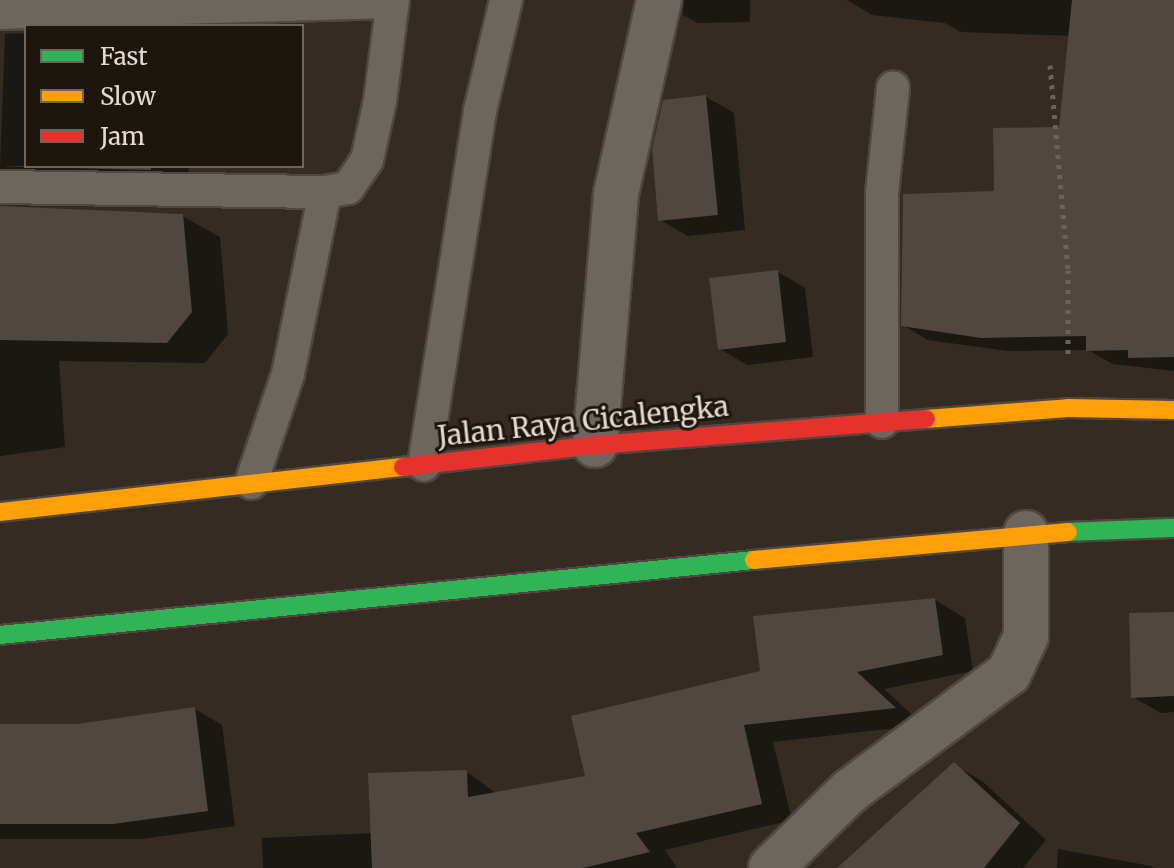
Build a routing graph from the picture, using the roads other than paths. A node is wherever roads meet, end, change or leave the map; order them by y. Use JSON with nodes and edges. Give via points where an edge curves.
{"nodes":[{"id":1,"x":506,"y":0,"type":"edge"},
{"id":2,"x":659,"y":0,"type":"edge"},
{"id":3,"x":392,"y":1,"type":"edge"},
{"id":4,"x":0,"y":13,"type":"edge"},
{"id":5,"x":893,"y":88,"type":"dead end"},
{"id":6,"x":0,"y":187,"type":"edge"},
{"id":7,"x":325,"y":192,"type":"junction"},
{"id":8,"x":1174,"y":410,"type":"edge"},
{"id":9,"x":882,"y":422,"type":"junction"},
{"id":10,"x":595,"y":445,"type":"junction"},
{"id":11,"x":424,"y":465,"type":"junction"},
{"id":12,"x":251,"y":483,"type":"junction"},
{"id":13,"x":0,"y":512,"type":"edge"},
{"id":14,"x":1174,"y":528,"type":"edge"},
{"id":15,"x":1026,"y":533,"type":"junction"},
{"id":16,"x":0,"y":635,"type":"edge"},
{"id":17,"x":771,"y":868,"type":"edge"}],
"edges":[{"from":1,"to":11,"type":"lane","via":[[480,111]]},
{"from":2,"to":10,"type":"street","via":[[616,194]]},
{"from":3,"to":4,"type":"lane"},
{"from":3,"to":7,"type":"lane","via":[[367,160],[348,188]]},
{"from":5,"to":9,"type":"lane","via":[[882,193]]},
{"from":6,"to":7,"type":"lane"},
{"from":7,"to":12,"type":"lane","via":[[288,374]]},
{"from":8,"to":9,"type":"highway","name":"Jalan Raya Cicalengka","via":[[1068,408]]},
{"from":9,"to":10,"type":"highway","name":"Jalan Raya Cicalengka"},
{"from":10,"to":11,"type":"highway","name":"Jalan Raya Cicalengka"},
{"from":11,"to":12,"type":"highway","name":"Jalan Raya Cicalengka"},
{"from":12,"to":13,"type":"highway","name":"Jalan Raya Cicalengka"},
{"from":14,"to":15,"type":"highway"},
{"from":15,"to":16,"type":"highway"},
{"from":15,"to":17,"type":"street","via":[[1026,637],[1009,673],[850,791]]}]}
